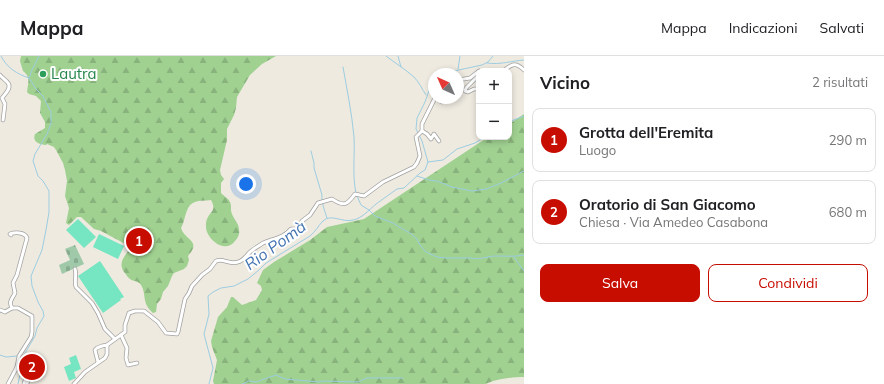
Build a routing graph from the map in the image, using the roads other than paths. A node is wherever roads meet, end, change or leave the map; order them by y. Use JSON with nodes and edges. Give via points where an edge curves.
{"nodes":[{"id":1,"x":508,"y":68,"type":"edge"},
{"id":2,"x":524,"y":70,"type":"edge"},
{"id":3,"x":476,"y":74,"type":"edge"},
{"id":4,"x":0,"y":75,"type":"edge"},
{"id":5,"x":476,"y":78,"type":"edge"},
{"id":6,"x":464,"y":79,"type":"edge"},
{"id":7,"x":476,"y":89,"type":"edge"},
{"id":8,"x":432,"y":104,"type":"edge"},
{"id":9,"x":3,"y":120,"type":"dead end"},
{"id":10,"x":422,"y":132,"type":"junction"},
{"id":11,"x":439,"y":141,"type":"dead end"},
{"id":12,"x":11,"y":235,"type":"dead end"},
{"id":13,"x":75,"y":269,"type":"dead end"},
{"id":14,"x":12,"y":308,"type":"junction"},
{"id":15,"x":0,"y":310,"type":"edge"},
{"id":16,"x":122,"y":335,"type":"junction"},
{"id":17,"x":115,"y":339,"type":"junction"},
{"id":18,"x":107,"y":345,"type":"junction"},
{"id":19,"x":98,"y":362,"type":"junction"},
{"id":20,"x":137,"y":363,"type":"dead end"},
{"id":21,"x":20,"y":368,"type":"junction"},
{"id":22,"x":8,"y":384,"type":"edge"},
{"id":23,"x":25,"y":384,"type":"edge"},
{"id":24,"x":74,"y":384,"type":"edge"}],
"edges":[{"from":1,"to":2,"type":"street","via":[[514,64]]},
{"from":3,"to":6,"type":"street"},
{"from":4,"to":9,"type":"street","via":[[9,83],[8,90],[2,97],[5,104]]},
{"from":5,"to":7,"type":"street","via":[[466,91]]},
{"from":8,"to":10,"type":"street","via":[[421,125]]},
{"from":10,"to":11,"type":"street","via":[[428,134],[431,139],[434,134]]},
{"from":10,"to":16,"type":"street","via":[[416,138],[420,156],[414,166],[383,182],[364,196],[355,194],[347,203],[333,200],[319,202],[302,221],[298,230],[291,229],[288,233],[262,244],[240,261],[216,261],[194,284],[185,298],[177,334],[166,333],[158,322],[142,311],[128,313],[126,332]]},
{"from":12,"to":14,"type":"street","via":[[24,234],[27,238],[17,276],[12,283],[15,293],[10,301]]},
{"from":13,"to":17,"type":"street","via":[[76,286],[92,303],[105,329]]},
{"from":14,"to":15,"type":"street","via":[[4,312]]},
{"from":14,"to":21,"type":"street","via":[[18,308],[32,316],[31,339],[19,357]]},
{"from":16,"to":17,"type":"street"},
{"from":16,"to":20,"type":"street","via":[[127,348],[128,365]]},
{"from":17,"to":18,"type":"street"},
{"from":18,"to":19,"type":"street","via":[[105,358]]},
{"from":18,"to":19,"type":"street","via":[[95,350]]},
{"from":19,"to":24,"type":"street"},
{"from":21,"to":22,"type":"street"},
{"from":21,"to":23,"type":"street","via":[[28,371]]}]}
